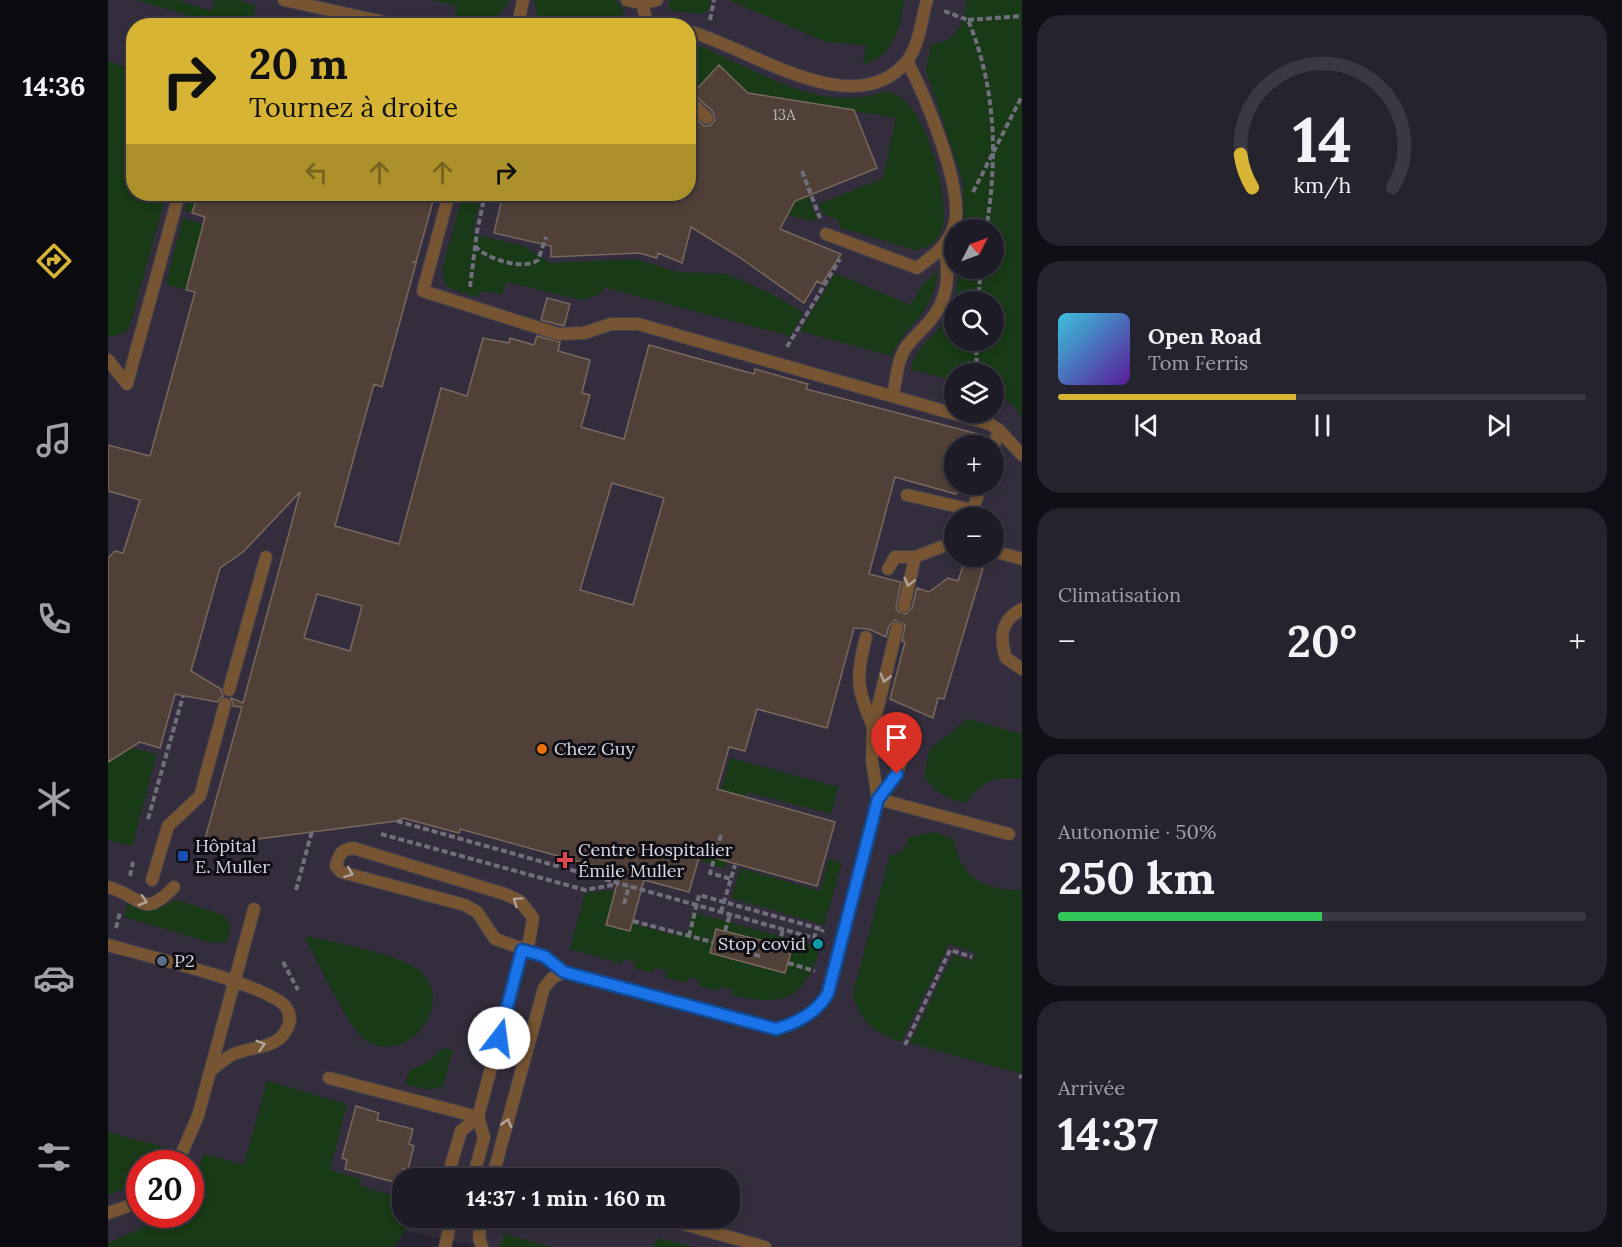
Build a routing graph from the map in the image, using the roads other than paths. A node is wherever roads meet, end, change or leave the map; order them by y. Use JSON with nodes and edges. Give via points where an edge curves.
{"nodes":[{"id":1,"x":284,"y":0,"type":"edge"},
{"id":2,"x":523,"y":0,"type":"edge"},
{"id":3,"x":627,"y":0,"type":"edge"},
{"id":4,"x":657,"y":0,"type":"edge"},
{"id":5,"x":927,"y":2,"type":"edge"},
{"id":6,"x":642,"y":3,"type":"junction"},
{"id":7,"x":366,"y":18,"type":"edge"},
{"id":8,"x":520,"y":18,"type":"edge"},
{"id":9,"x":646,"y":18,"type":"edge"},
{"id":10,"x":696,"y":32,"type":"edge"},
{"id":11,"x":907,"y":61,"type":"junction"},
{"id":12,"x":696,"y":107,"type":"edge"},
{"id":13,"x":706,"y":118,"type":"dead end"},
{"id":14,"x":177,"y":201,"type":"edge"},
{"id":15,"x":447,"y":201,"type":"edge"},
{"id":16,"x":955,"y":219,"type":"edge"},
{"id":17,"x":826,"y":234,"type":"road end"},
{"id":18,"x":944,"y":245,"type":"edge"},
{"id":19,"x":947,"y":279,"type":"edge"},
{"id":20,"x":108,"y":360,"type":"edge"},
{"id":21,"x":893,"y":396,"type":"junction"},
{"id":22,"x":999,"y":430,"type":"junction"},
{"id":23,"x":997,"y":435,"type":"edge"},
{"id":24,"x":1022,"y":455,"type":"edge"},
{"id":25,"x":907,"y":495,"type":"dead end"},
{"id":26,"x":949,"y":507,"type":"edge"},
{"id":27,"x":944,"y":546,"type":"edge"},
{"id":28,"x":1004,"y":554,"type":"edge"},
{"id":29,"x":266,"y":557,"type":"dead end"},
{"id":30,"x":915,"y":557,"type":"junction"},
{"id":31,"x":1022,"y":559,"type":"edge"},
{"id":32,"x":888,"y":569,"type":"dead end"},
{"id":33,"x":904,"y":606,"type":"dead end"},
{"id":34,"x":1022,"y":609,"type":"edge"},
{"id":35,"x":897,"y":628,"type":"dead end"},
{"id":36,"x":866,"y":637,"type":"dead end"},
{"id":37,"x":1022,"y":669,"type":"edge"},
{"id":38,"x":229,"y":690,"type":"dead end"},
{"id":39,"x":225,"y":704,"type":"dead end"},
{"id":40,"x":873,"y":727,"type":"junction"},
{"id":41,"x":878,"y":799,"type":"junction"},
{"id":42,"x":1009,"y":834,"type":"dead end"},
{"id":43,"x":152,"y":880,"type":"dead end"},
{"id":44,"x":108,"y":887,"type":"edge"},
{"id":45,"x":174,"y":887,"type":"dead end"},
{"id":46,"x":254,"y":909,"type":"dead end"},
{"id":47,"x":108,"y":945,"type":"edge"},
{"id":48,"x":522,"y":950,"type":"junction"},
{"id":49,"x":564,"y":972,"type":"junction"},
{"id":50,"x":233,"y":982,"type":"junction"},
{"id":51,"x":210,"y":1071,"type":"junction"},
{"id":52,"x":329,"y":1078,"type":"dead end"},
{"id":53,"x":478,"y":1117,"type":"junction"},
{"id":54,"x":183,"y":1150,"type":"edge"},
{"id":55,"x":450,"y":1168,"type":"edge"},
{"id":56,"x":475,"y":1168,"type":"edge"},
{"id":57,"x":495,"y":1168,"type":"edge"},
{"id":58,"x":126,"y":1207,"type":"edge"},
{"id":59,"x":108,"y":1213,"type":"edge"},
{"id":60,"x":449,"y":1228,"type":"edge"},
{"id":61,"x":480,"y":1228,"type":"edge"},
{"id":62,"x":698,"y":1228,"type":"edge"},
{"id":63,"x":445,"y":1247,"type":"edge"},
{"id":64,"x":482,"y":1247,"type":"edge"},
{"id":65,"x":765,"y":1247,"type":"edge"}],
"edges":[{"from":1,"to":7,"type":"lane"},
{"from":2,"to":8,"type":"lane"},
{"from":3,"to":6,"type":"lane"},
{"from":4,"to":6,"type":"lane"},
{"from":5,"to":11,"type":"lane","via":[[916,45]]},
{"from":6,"to":9,"type":"lane"},
{"from":10,"to":11,"type":"lane","via":[[805,79],[830,85],[875,82],[893,74]]},
{"from":11,"to":16,"type":"lane","via":[[946,159],[957,207]]},
{"from":12,"to":13,"type":"lane"},
{"from":14,"to":20,"type":"lane","via":[[127,384]]},
{"from":15,"to":21,"type":"lane","via":[[423,291],[558,334],[584,333],[611,324],[638,324]]},
{"from":17,"to":18,"type":"lane","via":[[917,268]]},
{"from":19,"to":21,"type":"lane","via":[[944,302],[907,346]]},
{"from":21,"to":22,"type":"lane"},
{"from":22,"to":23,"type":"lane"},
{"from":22,"to":24,"type":"lane"},
{"from":25,"to":26,"type":"lane"},
{"from":27,"to":30,"type":"lane"},
{"from":28,"to":31,"type":"lane"},
{"from":29,"to":38,"type":"lane"},
{"from":30,"to":32,"type":"lane","via":[[895,557]]},
{"from":30,"to":33,"type":"lane","one_way":true},
{"from":34,"to":37,"type":"lane","via":[[1004,624],[1001,635],[1006,658]]},
{"from":35,"to":40,"type":"lane","one_way":true},
{"from":36,"to":40,"type":"lane","via":[[858,666],[858,690]]},
{"from":39,"to":43,"type":"lane","via":[[200,796],[168,826]]},
{"from":40,"to":41,"type":"lane","via":[[872,761]]},
{"from":40,"to":41,"type":"lane","via":[[894,739],[903,753],[897,774]]},
{"from":41,"to":42,"type":"lane"},
{"from":41,"to":49,"type":"lane","via":[[828,993],[817,1009],[791,1024],[776,1029]]},
{"from":44,"to":45,"type":"lane","one_way":true,"via":[[152,905]]},
{"from":46,"to":50,"type":"lane"},
{"from":47,"to":50,"type":"lane"},
{"from":48,"to":48,"type":"lane","one_way":true,"via":[[529,942],[533,918],[520,901],[353,848],[339,855],[336,866],[341,872],[465,905],[477,912],[495,939]]},
{"from":48,"to":49,"type":"lane","via":[[544,956]]},
{"from":48,"to":53,"type":"lane"},
{"from":57,"to":49,"type":"lane","one_way":true,"via":[[544,987]]},
{"from":50,"to":51,"type":"lane"},
{"from":51,"to":50,"type":"lane","one_way":true,"via":[[234,1054],[280,1038],[290,1025],[287,1009],[274,996]]},
{"from":51,"to":54,"type":"lane","via":[[198,1116]]},
{"from":52,"to":53,"type":"lane"},
{"from":53,"to":55,"type":"lane","via":[[461,1131]]},
{"from":53,"to":56,"type":"lane","via":[[484,1137]]},
{"from":58,"to":59,"type":"lane"},
{"from":60,"to":63,"type":"lane"},
{"from":61,"to":64,"type":"lane"},
{"from":62,"to":65,"type":"lane"}]}
